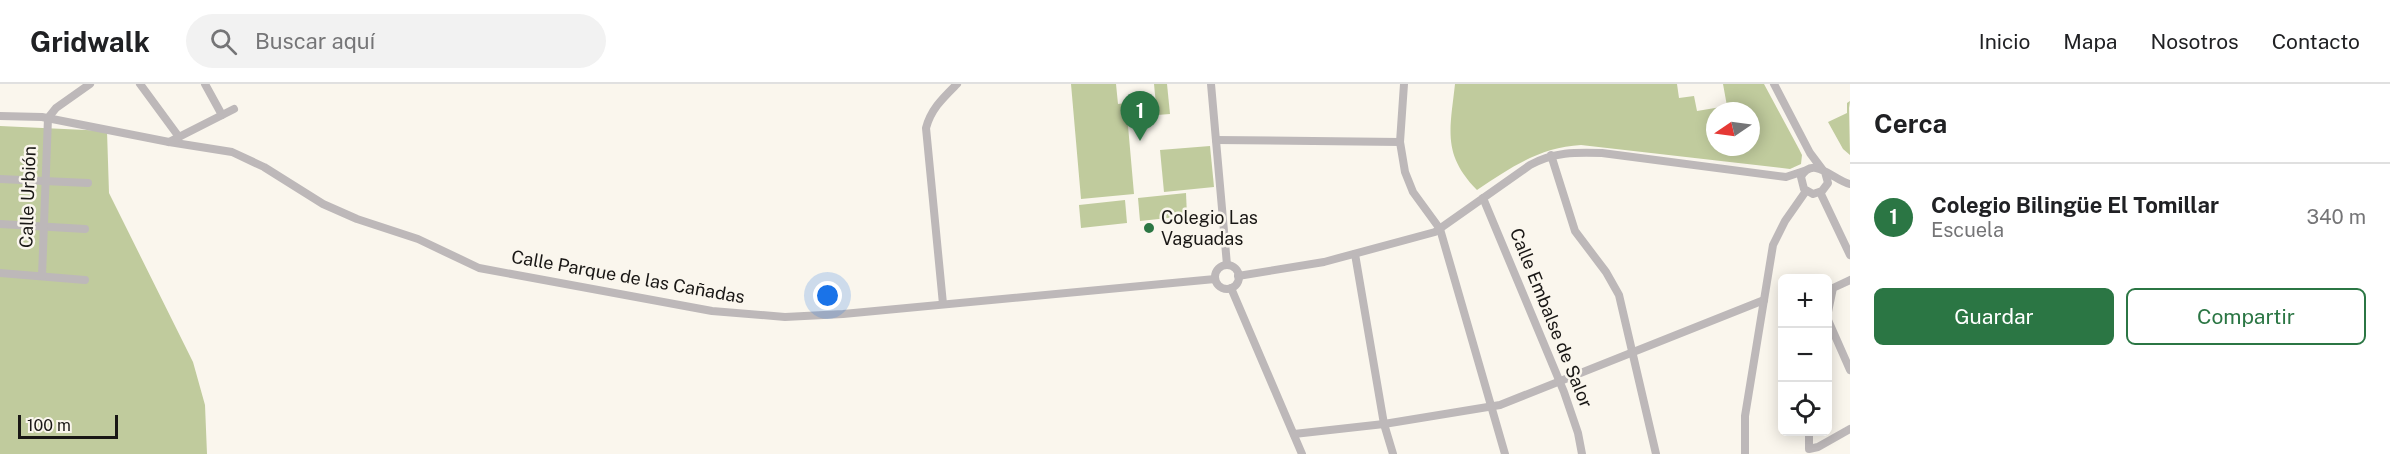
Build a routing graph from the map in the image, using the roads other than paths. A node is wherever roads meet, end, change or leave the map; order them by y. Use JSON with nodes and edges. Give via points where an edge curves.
{"nodes":[{"id":1,"x":90,"y":84,"type":"edge"},
{"id":2,"x":140,"y":84,"type":"edge"},
{"id":3,"x":205,"y":84,"type":"edge"},
{"id":4,"x":957,"y":84,"type":"edge"},
{"id":5,"x":1211,"y":84,"type":"edge"},
{"id":6,"x":1404,"y":84,"type":"edge"},
{"id":7,"x":1774,"y":84,"type":"edge"},
{"id":8,"x":234,"y":109,"type":"dead end"},
{"id":9,"x":222,"y":115,"type":"junction"},
{"id":10,"x":0,"y":116,"type":"edge"},
{"id":11,"x":48,"y":118,"type":"junction"},
{"id":12,"x":179,"y":137,"type":"junction"},
{"id":13,"x":1216,"y":140,"type":"junction"},
{"id":14,"x":169,"y":142,"type":"junction"},
{"id":15,"x":1400,"y":142,"type":"junction"},
{"id":16,"x":1810,"y":153,"type":"junction"},
{"id":17,"x":1551,"y":155,"type":"junction"},
{"id":18,"x":1806,"y":170,"type":"junction"},
{"id":19,"x":1823,"y":171,"type":"junction"},
{"id":20,"x":1786,"y":177,"type":"junction"},
{"id":21,"x":0,"y":178,"type":"edge"},
{"id":22,"x":46,"y":181,"type":"junction"},
{"id":23,"x":88,"y":183,"type":"dead end"},
{"id":24,"x":1848,"y":183,"type":"edge"},
{"id":25,"x":1804,"y":189,"type":"junction"},
{"id":26,"x":1822,"y":191,"type":"junction"},
{"id":27,"x":1483,"y":198,"type":"junction"},
{"id":28,"x":0,"y":224,"type":"edge"},
{"id":29,"x":44,"y":226,"type":"junction"},
{"id":30,"x":85,"y":229,"type":"dead end"},
{"id":31,"x":1440,"y":229,"type":"junction"},
{"id":32,"x":1355,"y":254,"type":"junction"},
{"id":33,"x":1850,"y":255,"type":"edge"},
{"id":34,"x":1227,"y":265,"type":"junction"},
{"id":35,"x":0,"y":273,"type":"edge"},
{"id":36,"x":42,"y":276,"type":"junction"},
{"id":37,"x":1238,"y":276,"type":"junction"},
{"id":38,"x":1215,"y":279,"type":"junction"},
{"id":39,"x":85,"y":280,"type":"dead end"},
{"id":40,"x":1850,"y":280,"type":"edge"},
{"id":41,"x":1231,"y":288,"type":"junction"},
{"id":42,"x":1832,"y":292,"type":"edge"},
{"id":43,"x":1764,"y":300,"type":"junction"},
{"id":44,"x":943,"y":304,"type":"junction"},
{"id":45,"x":1830,"y":328,"type":"edge"},
{"id":46,"x":1632,"y":352,"type":"junction"},
{"id":47,"x":1850,"y":370,"type":"edge"},
{"id":48,"x":1560,"y":381,"type":"junction"},
{"id":49,"x":1491,"y":407,"type":"junction"},
{"id":50,"x":1384,"y":424,"type":"junction"},
{"id":51,"x":1850,"y":429,"type":"edge"},
{"id":52,"x":1294,"y":434,"type":"junction"},
{"id":53,"x":1809,"y":436,"type":"edge"},
{"id":54,"x":1302,"y":454,"type":"edge"},
{"id":55,"x":1393,"y":454,"type":"edge"},
{"id":56,"x":1505,"y":454,"type":"edge"},
{"id":57,"x":1581,"y":454,"type":"edge"},
{"id":58,"x":1656,"y":454,"type":"edge"},
{"id":59,"x":1745,"y":454,"type":"edge"}],
"edges":[{"from":1,"to":11,"type":"street"},
{"from":2,"to":12,"type":"street"},
{"from":3,"to":9,"type":"street"},
{"from":4,"to":44,"type":"street","via":[[936,105],[926,128]]},
{"from":5,"to":13,"type":"street"},
{"from":6,"to":15,"type":"street"},
{"from":7,"to":16,"type":"street"},
{"from":8,"to":9,"type":"street"},
{"from":9,"to":12,"type":"street"},
{"from":10,"to":11,"type":"street","name":"Calle Parque de las Cañadas"},
{"from":11,"to":14,"type":"street","name":"Calle Parque de las Cañadas"},
{"from":11,"to":22,"type":"street","name":"Calle Urbión"},
{"from":12,"to":14,"type":"street"},
{"from":13,"to":15,"type":"street"},
{"from":13,"to":34,"type":"street"},
{"from":14,"to":44,"type":"street","name":"Calle Parque de las Cañadas","via":[[232,152],[264,167],[322,204],[418,239],[479,268],[712,311],[785,317]]},
{"from":15,"to":31,"type":"street","via":[[1413,192]]},
{"from":16,"to":18,"type":"street"},
{"from":16,"to":19,"type":"street"},
{"from":17,"to":20,"type":"street","via":[[1602,153]]},
{"from":17,"to":27,"type":"street"},
{"from":17,"to":46,"type":"street","via":[[1575,231],[1619,295]]},
{"from":18,"to":19,"type":"street","via":[[1815,167]]},
{"from":18,"to":20,"type":"street"},
{"from":18,"to":25,"type":"street","via":[[1801,177]]},
{"from":19,"to":24,"type":"street"},
{"from":19,"to":26,"type":"street","via":[[1828,183]]},
{"from":20,"to":25,"type":"street"},
{"from":21,"to":22,"type":"street"},
{"from":22,"to":23,"type":"street"},
{"from":22,"to":29,"type":"street","name":"Calle Urbión"},
{"from":24,"to":26,"type":"street"},
{"from":25,"to":26,"type":"street","via":[[1813,194]]},
{"from":25,"to":43,"type":"street","via":[[1773,245]]},
{"from":26,"to":33,"type":"street"},
{"from":27,"to":31,"type":"street"},
{"from":27,"to":48,"type":"street","name":"Calle Embalse de Salor"},
{"from":28,"to":29,"type":"street"},
{"from":29,"to":30,"type":"street"},
{"from":29,"to":36,"type":"street","name":"Calle Urbión"},
{"from":31,"to":32,"type":"street"},
{"from":31,"to":49,"type":"street"},
{"from":32,"to":37,"type":"street"},
{"from":32,"to":50,"type":"street"},
{"from":34,"to":37,"type":"street"},
{"from":34,"to":38,"type":"street","via":[[1219,268]]},
{"from":35,"to":36,"type":"street"},
{"from":36,"to":39,"type":"street"},
{"from":37,"to":41,"type":"street"},
{"from":38,"to":41,"type":"street","via":[[1221,287]]},
{"from":38,"to":44,"type":"street","name":"Calle Parque de las Cañadas"},
{"from":40,"to":42,"type":"street"},
{"from":41,"to":52,"type":"street"},
{"from":43,"to":46,"type":"street"},
{"from":43,"to":59,"type":"street","via":[[1745,416]]},
{"from":45,"to":47,"type":"street"},
{"from":46,"to":48,"type":"street"},
{"from":46,"to":58,"type":"street"},
{"from":48,"to":49,"type":"street"},
{"from":48,"to":57,"type":"street","name":"Calle Embalse de Salor"},
{"from":49,"to":50,"type":"street"},
{"from":49,"to":56,"type":"street"},
{"from":50,"to":52,"type":"street"},
{"from":50,"to":55,"type":"street"},
{"from":51,"to":53,"type":"street","via":[[1818,447],[1809,448]]},
{"from":52,"to":54,"type":"street"}]}
